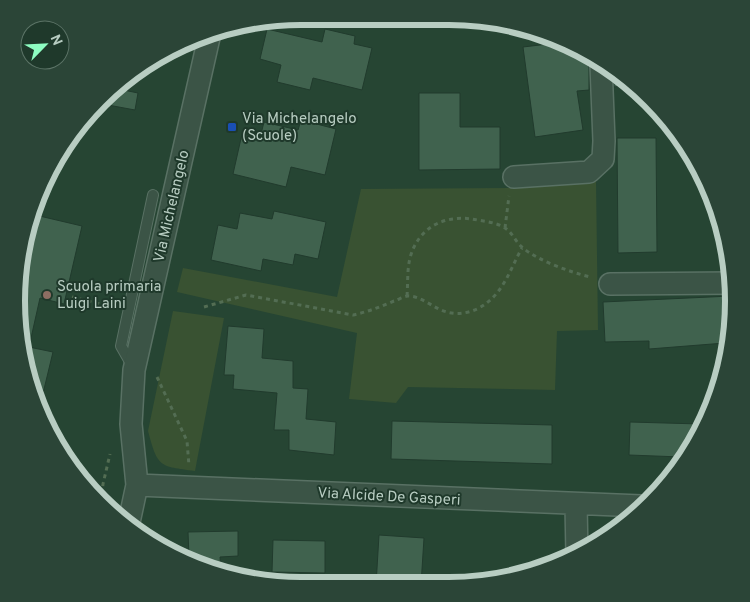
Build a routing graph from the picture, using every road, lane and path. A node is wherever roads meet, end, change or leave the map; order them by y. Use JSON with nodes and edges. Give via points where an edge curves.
{"nodes":[{"id":1,"x":208,"y":41,"type":"edge"},
{"id":2,"x":601,"y":72,"type":"edge"},
{"id":3,"x":514,"y":177,"type":"joint"},
{"id":4,"x":153,"y":195,"type":"dead end"},
{"id":5,"x":505,"y":228,"type":"junction"},
{"id":6,"x":522,"y":248,"type":"junction"},
{"id":7,"x":724,"y":283,"type":"edge"},
{"id":8,"x":610,"y":284,"type":"joint"},
{"id":9,"x":72,"y":296,"type":"dead end"},
{"id":10,"x":407,"y":296,"type":"junction"},
{"id":11,"x":204,"y":306,"type":"dead end"},
{"id":12,"x":112,"y":307,"type":"dead end"},
{"id":13,"x":144,"y":370,"type":"junction"},
{"id":14,"x":189,"y":473,"type":"dead end"},
{"id":15,"x":137,"y":485,"type":"junction"},
{"id":16,"x":576,"y":504,"type":"junction"},
{"id":17,"x":634,"y":506,"type":"edge"},
{"id":18,"x":130,"y":518,"type":"edge"},
{"id":19,"x":577,"y":546,"type":"edge"}],
"edges":[{"from":1,"to":13,"type":"street","name":"Via Michelangelo"},
{"from":2,"to":3,"type":"street","via":[[603,159],[589,172]]},
{"from":3,"to":5,"type":"path"},
{"from":4,"to":13,"type":"lane","via":[[120,346]]},
{"from":5,"to":6,"type":"path"},
{"from":5,"to":10,"type":"path","via":[[464,218],[450,219],[426,229],[410,258]]},
{"from":6,"to":8,"type":"path","via":[[576,274]]},
{"from":6,"to":10,"type":"path","via":[[495,297],[474,310],[463,314],[448,313]]},
{"from":7,"to":8,"type":"street"},
{"from":9,"to":12,"type":"path"},
{"from":10,"to":11,"type":"path","via":[[353,315],[246,295]]},
{"from":13,"to":14,"type":"path","via":[[187,441]]},
{"from":13,"to":15,"type":"street","name":"Via Michelangelo","via":[[131,424]]},
{"from":15,"to":16,"type":"street","name":"Via Alcide De Gasperi"},
{"from":15,"to":18,"type":"street","name":"Via Michelangelo"},
{"from":16,"to":17,"type":"street","name":"Via Alcide De Gasperi"},
{"from":16,"to":19,"type":"street"}]}
